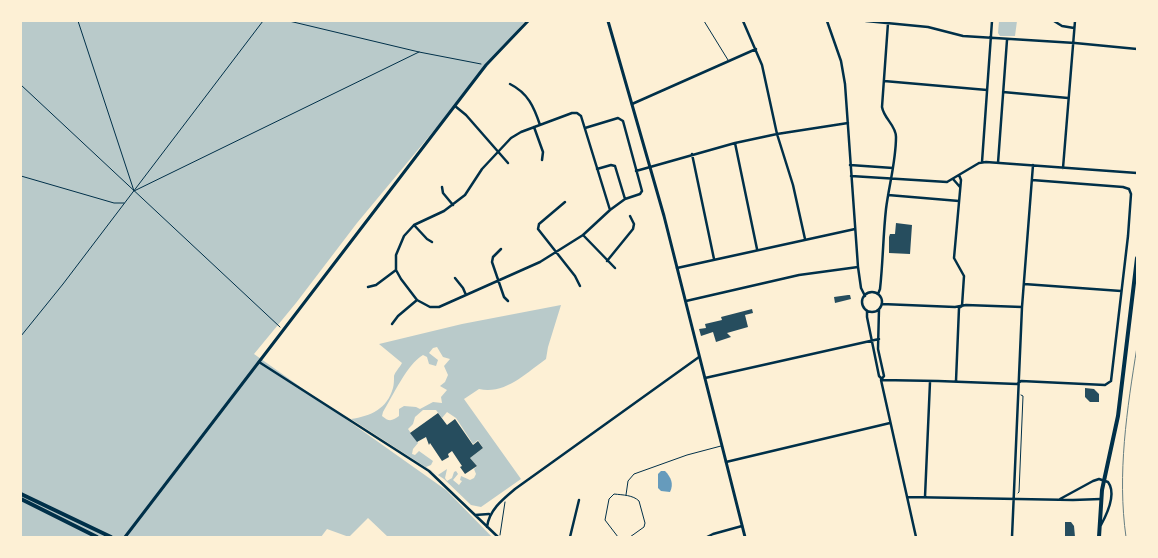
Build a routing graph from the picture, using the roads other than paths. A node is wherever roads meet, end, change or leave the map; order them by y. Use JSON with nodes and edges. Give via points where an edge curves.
{"nodes":[{"id":1,"x":528,"y":21,"type":"edge"},
{"id":2,"x":608,"y":21,"type":"edge"},
{"id":3,"x":704,"y":21,"type":"edge"},
{"id":4,"x":743,"y":21,"type":"edge"},
{"id":5,"x":827,"y":21,"type":"edge"},
{"id":6,"x":866,"y":21,"type":"edge"},
{"id":7,"x":992,"y":21,"type":"edge"},
{"id":8,"x":1054,"y":21,"type":"edge"},
{"id":9,"x":1074,"y":21,"type":"edge"},
{"id":10,"x":888,"y":23,"type":"junction"},
{"id":11,"x":1074,"y":28,"type":"junction"},
{"id":12,"x":991,"y":38,"type":"junction"},
{"id":13,"x":1007,"y":39,"type":"junction"},
{"id":14,"x":1073,"y":44,"type":"junction"},
{"id":15,"x":756,"y":49,"type":"junction"},
{"id":16,"x":1137,"y":49,"type":"edge"},
{"id":17,"x":728,"y":60,"type":"junction"},
{"id":18,"x":884,"y":82,"type":"junction"},
{"id":19,"x":510,"y":84,"type":"dead end"},
{"id":20,"x":986,"y":90,"type":"junction"},
{"id":21,"x":1003,"y":92,"type":"junction"},
{"id":22,"x":1068,"y":98,"type":"junction"},
{"id":23,"x":632,"y":104,"type":"junction"},
{"id":24,"x":455,"y":106,"type":"junction"},
{"id":25,"x":848,"y":123,"type":"junction"},
{"id":26,"x":540,"y":125,"type":"junction"},
{"id":27,"x":534,"y":127,"type":"junction"},
{"id":28,"x":585,"y":128,"type":"junction"},
{"id":29,"x":777,"y":134,"type":"junction"},
{"id":30,"x":735,"y":143,"type":"junction"},
{"id":31,"x":498,"y":152,"type":"junction"},
{"id":32,"x":692,"y":154,"type":"junction"},
{"id":33,"x":542,"y":160,"type":"dead end"},
{"id":34,"x":982,"y":162,"type":"junction"},
{"id":35,"x":508,"y":163,"type":"dead end"},
{"id":36,"x":998,"y":163,"type":"junction"},
{"id":37,"x":850,"y":165,"type":"junction"},
{"id":38,"x":1033,"y":165,"type":"junction"},
{"id":39,"x":650,"y":167,"type":"junction"},
{"id":40,"x":893,"y":168,"type":"junction"},
{"id":41,"x":1063,"y":168,"type":"junction"},
{"id":42,"x":597,"y":169,"type":"junction"},
{"id":43,"x":636,"y":171,"type":"junction"},
{"id":44,"x":1137,"y":173,"type":"edge"},
{"id":45,"x":960,"y":175,"type":"junction"},
{"id":46,"x":851,"y":176,"type":"junction"},
{"id":47,"x":892,"y":178,"type":"junction"},
{"id":48,"x":953,"y":179,"type":"junction"},
{"id":49,"x":1032,"y":180,"type":"junction"},
{"id":50,"x":442,"y":187,"type":"dead end"},
{"id":51,"x":960,"y":187,"type":"junction"},
{"id":52,"x":888,"y":195,"type":"junction"},
{"id":53,"x":625,"y":199,"type":"junction"},
{"id":54,"x":959,"y":201,"type":"junction"},
{"id":55,"x":565,"y":202,"type":"dead end"},
{"id":56,"x":453,"y":205,"type":"junction"},
{"id":57,"x":610,"y":210,"type":"junction"},
{"id":58,"x":630,"y":216,"type":"dead end"},
{"id":59,"x":414,"y":225,"type":"junction"},
{"id":60,"x":855,"y":229,"type":"junction"},
{"id":61,"x":583,"y":234,"type":"junction"},
{"id":62,"x":805,"y":239,"type":"junction"},
{"id":63,"x":432,"y":242,"type":"dead end"},
{"id":64,"x":501,"y":249,"type":"dead end"},
{"id":65,"x":758,"y":249,"type":"junction"},
{"id":66,"x":556,"y":252,"type":"junction"},
{"id":67,"x":1137,"y":258,"type":"edge"},
{"id":68,"x":714,"y":259,"type":"junction"},
{"id":69,"x":607,"y":261,"type":"junction"},
{"id":70,"x":858,"y":267,"type":"junction"},
{"id":71,"x":615,"y":268,"type":"dead end"},
{"id":72,"x":677,"y":268,"type":"junction"},
{"id":73,"x":396,"y":270,"type":"junction"},
{"id":74,"x":456,"y":278,"type":"dead end"},
{"id":75,"x":498,"y":280,"type":"junction"},
{"id":76,"x":1024,"y":284,"type":"junction"},
{"id":77,"x":580,"y":286,"type":"dead end"},
{"id":78,"x":368,"y":288,"type":"dead end"},
{"id":79,"x":1121,"y":291,"type":"junction"},
{"id":80,"x":878,"y":294,"type":"junction"},
{"id":81,"x":466,"y":295,"type":"junction"},
{"id":82,"x":865,"y":296,"type":"junction"},
{"id":83,"x":417,"y":300,"type":"junction"},
{"id":84,"x":508,"y":301,"type":"dead end"},
{"id":85,"x":685,"y":302,"type":"junction"},
{"id":86,"x":882,"y":304,"type":"junction"},
{"id":87,"x":962,"y":306,"type":"junction"},
{"id":88,"x":1022,"y":307,"type":"junction"},
{"id":89,"x":879,"y":309,"type":"junction"},
{"id":90,"x":867,"y":311,"type":"junction"},
{"id":91,"x":392,"y":324,"type":"dead end"},
{"id":92,"x":879,"y":339,"type":"junction"},
{"id":93,"x":873,"y":343,"type":"junction"},
{"id":94,"x":699,"y":358,"type":"junction"},
{"id":95,"x":259,"y":362,"type":"junction"},
{"id":96,"x":705,"y":378,"type":"junction"},
{"id":97,"x":881,"y":379,"type":"junction"},
{"id":98,"x":930,"y":382,"type":"junction"},
{"id":99,"x":956,"y":382,"type":"junction"},
{"id":100,"x":1019,"y":383,"type":"junction"},
{"id":101,"x":890,"y":423,"type":"junction"},
{"id":102,"x":722,"y":446,"type":"junction"},
{"id":103,"x":726,"y":462,"type":"junction"},
{"id":104,"x":1104,"y":480,"type":"junction"},
{"id":105,"x":21,"y":494,"type":"edge"},
{"id":106,"x":626,"y":495,"type":"junction"},
{"id":107,"x":907,"y":497,"type":"junction"},
{"id":108,"x":925,"y":497,"type":"junction"},
{"id":109,"x":21,"y":499,"type":"edge"},
{"id":110,"x":1014,"y":499,"type":"junction"},
{"id":111,"x":1059,"y":499,"type":"junction"},
{"id":112,"x":1101,"y":499,"type":"junction"},
{"id":113,"x":579,"y":500,"type":"dead end"},
{"id":114,"x":491,"y":514,"type":"junction"},
{"id":115,"x":475,"y":515,"type":"junction"},
{"id":116,"x":742,"y":526,"type":"junction"},
{"id":117,"x":487,"y":527,"type":"junction"},
{"id":118,"x":1100,"y":527,"type":"junction"},
{"id":119,"x":97,"y":537,"type":"edge"},
{"id":120,"x":111,"y":537,"type":"edge"},
{"id":121,"x":124,"y":537,"type":"edge"},
{"id":122,"x":499,"y":537,"type":"edge"},
{"id":123,"x":570,"y":537,"type":"edge"},
{"id":124,"x":618,"y":537,"type":"edge"},
{"id":125,"x":630,"y":537,"type":"edge"},
{"id":126,"x":707,"y":537,"type":"edge"},
{"id":127,"x":745,"y":537,"type":"edge"},
{"id":128,"x":916,"y":537,"type":"edge"},
{"id":129,"x":1012,"y":537,"type":"edge"},
{"id":130,"x":1099,"y":537,"type":"edge"}],
"edges":[{"from":1,"to":24,"type":"main road","via":[[486,64]]},
{"from":2,"to":23,"type":"main road"},
{"from":3,"to":17,"type":"lane"},
{"from":4,"to":15,"type":"street"},
{"from":5,"to":25,"type":"street","via":[[841,62]]},
{"from":6,"to":10,"type":"street"},
{"from":7,"to":12,"type":"street"},
{"from":8,"to":11,"type":"street"},
{"from":9,"to":11,"type":"street"},
{"from":10,"to":12,"type":"street"},
{"from":10,"to":18,"type":"street"},
{"from":11,"to":14,"type":"street"},
{"from":12,"to":13,"type":"street"},
{"from":12,"to":20,"type":"street"},
{"from":13,"to":14,"type":"street"},
{"from":13,"to":21,"type":"street"},
{"from":14,"to":16,"type":"street"},
{"from":14,"to":22,"type":"street"},
{"from":15,"to":17,"type":"street"},
{"from":15,"to":29,"type":"street"},
{"from":17,"to":23,"type":"street"},
{"from":18,"to":20,"type":"street"},
{"from":18,"to":40,"type":"street","via":[[883,113],[896,137]]},
{"from":19,"to":26,"type":"street","via":[[521,89],[531,102]]},
{"from":20,"to":34,"type":"street"},
{"from":21,"to":22,"type":"street"},
{"from":21,"to":36,"type":"street"},
{"from":22,"to":41,"type":"street"},
{"from":23,"to":39,"type":"main road"},
{"from":24,"to":31,"type":"street"},
{"from":24,"to":95,"type":"main road"},
{"from":25,"to":29,"type":"street"},
{"from":25,"to":37,"type":"street"},
{"from":26,"to":27,"type":"street"},
{"from":26,"to":28,"type":"street","via":[[574,113],[581,116]]},
{"from":27,"to":31,"type":"street","via":[[512,138]]},
{"from":27,"to":33,"type":"street","via":[[543,152]]},
{"from":28,"to":42,"type":"street"},
{"from":28,"to":43,"type":"street","via":[[618,118],[623,121]]},
{"from":29,"to":30,"type":"street"},
{"from":29,"to":62,"type":"street"},
{"from":30,"to":32,"type":"street"},
{"from":30,"to":65,"type":"street"},
{"from":31,"to":35,"type":"street"},
{"from":31,"to":56,"type":"street"},
{"from":32,"to":39,"type":"street"},
{"from":32,"to":68,"type":"street"},
{"from":34,"to":36,"type":"street"},
{"from":34,"to":45,"type":"street"},
{"from":36,"to":38,"type":"street"},
{"from":37,"to":40,"type":"street"},
{"from":37,"to":46,"type":"street"},
{"from":38,"to":41,"type":"street"},
{"from":38,"to":49,"type":"street"},
{"from":39,"to":43,"type":"street"},
{"from":39,"to":72,"type":"main road"},
{"from":40,"to":47,"type":"street"},
{"from":41,"to":44,"type":"street"},
{"from":42,"to":53,"type":"street","via":[[615,166]]},
{"from":42,"to":57,"type":"street"},
{"from":43,"to":53,"type":"street","via":[[642,192]]},
{"from":45,"to":48,"type":"street"},
{"from":45,"to":51,"type":"street"},
{"from":46,"to":47,"type":"street"},
{"from":46,"to":60,"type":"street"},
{"from":47,"to":48,"type":"street","via":[[947,182]]},
{"from":47,"to":52,"type":"street"},
{"from":48,"to":51,"type":"street"},
{"from":49,"to":76,"type":"street"},
{"from":49,"to":79,"type":"street","via":[[1129,189],[1128,236]]},
{"from":50,"to":56,"type":"street"},
{"from":51,"to":54,"type":"street"},
{"from":52,"to":54,"type":"street"},
{"from":52,"to":80,"type":"street"},
{"from":53,"to":57,"type":"street"},
{"from":54,"to":87,"type":"street","via":[[954,258],[964,276]]},
{"from":55,"to":66,"type":"street","via":[[538,226]]},
{"from":56,"to":59,"type":"street"},
{"from":57,"to":61,"type":"street"},
{"from":58,"to":69,"type":"street","via":[[633,229]]},
{"from":59,"to":63,"type":"street"},
{"from":59,"to":73,"type":"street","via":[[400,242]]},
{"from":60,"to":62,"type":"street"},
{"from":60,"to":70,"type":"street"},
{"from":61,"to":66,"type":"street"},
{"from":61,"to":69,"type":"street"},
{"from":62,"to":65,"type":"street"},
{"from":64,"to":75,"type":"street","via":[[492,259]]},
{"from":65,"to":68,"type":"street"},
{"from":66,"to":75,"type":"street"},
{"from":66,"to":77,"type":"street"},
{"from":67,"to":104,"type":"main road","via":[[1118,416]]},
{"from":68,"to":72,"type":"street"},
{"from":69,"to":71,"type":"street"},
{"from":70,"to":82,"type":"street","via":[[860,288]]},
{"from":70,"to":85,"type":"street","via":[[798,275]]},
{"from":72,"to":85,"type":"main road"},
{"from":73,"to":78,"type":"street"},
{"from":73,"to":83,"type":"street"},
{"from":74,"to":81,"type":"street"},
{"from":75,"to":81,"type":"street"},
{"from":75,"to":84,"type":"street"},
{"from":76,"to":79,"type":"street"},
{"from":76,"to":88,"type":"street"},
{"from":79,"to":100,"type":"street","via":[[1111,381],[1105,385]]},
{"from":80,"to":82,"type":"street"},
{"from":80,"to":86,"type":"street"},
{"from":81,"to":83,"type":"street","via":[[439,307],[430,307]]},
{"from":82,"to":90,"type":"street","via":[[863,304]]},
{"from":83,"to":91,"type":"street"},
{"from":85,"to":94,"type":"main road"},
{"from":86,"to":87,"type":"street"},
{"from":86,"to":89,"type":"street"},
{"from":87,"to":88,"type":"street"},
{"from":87,"to":99,"type":"street","via":[[959,308]]},
{"from":88,"to":100,"type":"street"},
{"from":89,"to":90,"type":"street"},
{"from":89,"to":92,"type":"street"},
{"from":90,"to":93,"type":"street"},
{"from":92,"to":93,"type":"street"},
{"from":92,"to":97,"type":"street","via":[[884,376]]},
{"from":93,"to":96,"type":"street"},
{"from":93,"to":97,"type":"street"},
{"from":94,"to":96,"type":"main road"},
{"from":94,"to":114,"type":"street","via":[[506,496]]},
{"from":95,"to":115,"type":"street","via":[[429,471]]},
{"from":95,"to":121,"type":"main road"},
{"from":96,"to":102,"type":"main road"},
{"from":97,"to":98,"type":"street"},
{"from":97,"to":101,"type":"street"},
{"from":98,"to":99,"type":"street"},
{"from":98,"to":108,"type":"street"},
{"from":99,"to":100,"type":"street"},
{"from":100,"to":110,"type":"street"},
{"from":101,"to":103,"type":"street"},
{"from":101,"to":107,"type":"street"},
{"from":102,"to":103,"type":"main road"},
{"from":102,"to":106,"type":"lane","via":[[634,474],[628,481]]},
{"from":103,"to":116,"type":"main road"},
{"from":104,"to":111,"type":"street","via":[[1093,481]]},
{"from":104,"to":112,"type":"main road"},
{"from":104,"to":118,"type":"street","via":[[1110,484],[1111,495]]},
{"from":105,"to":120,"type":"main road"},
{"from":106,"to":124,"type":"lane","via":[[614,494],[609,500],[605,520]]},
{"from":106,"to":125,"type":"lane","via":[[639,501],[645,524]]},
{"from":107,"to":108,"type":"street"},
{"from":107,"to":128,"type":"street"},
{"from":108,"to":110,"type":"street"},
{"from":109,"to":119,"type":"main road"},
{"from":110,"to":111,"type":"street"},
{"from":110,"to":129,"type":"street"},
{"from":111,"to":112,"type":"street"},
{"from":112,"to":118,"type":"main road"},
{"from":113,"to":123,"type":"street"},
{"from":114,"to":115,"type":"street"},
{"from":114,"to":117,"type":"street"},
{"from":115,"to":117,"type":"street"},
{"from":116,"to":126,"type":"street"},
{"from":116,"to":127,"type":"main road"},
{"from":117,"to":122,"type":"street"},
{"from":118,"to":130,"type":"main road"}]}
